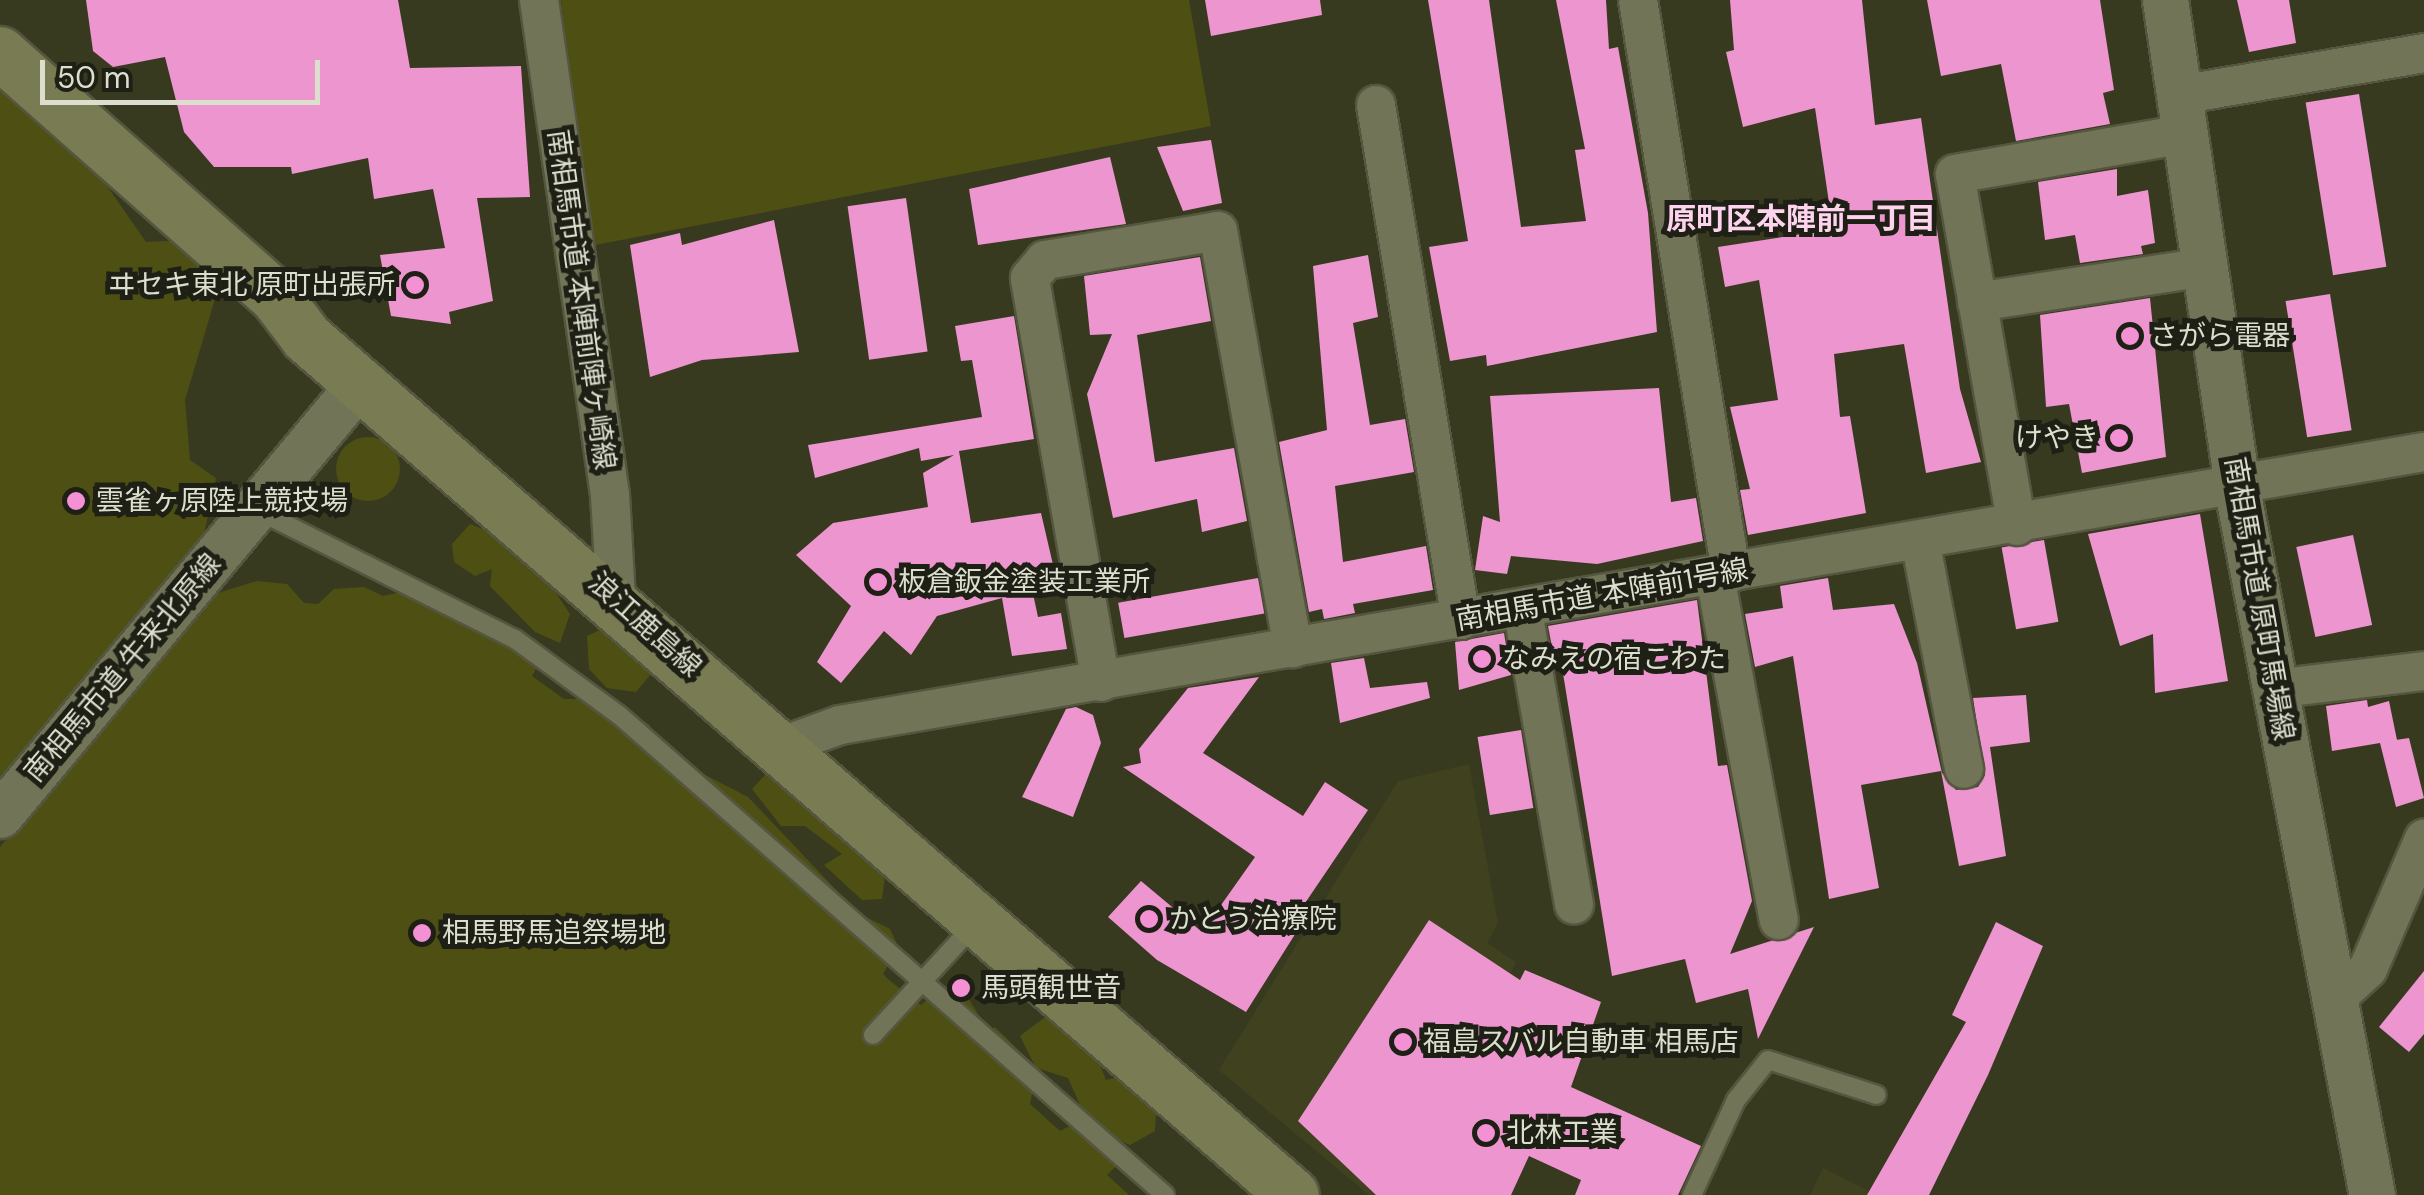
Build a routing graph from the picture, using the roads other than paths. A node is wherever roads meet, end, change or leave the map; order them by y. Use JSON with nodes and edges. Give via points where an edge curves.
{"nodes":[{"id":1,"x":539,"y":0,"type":"edge"},
{"id":2,"x":1638,"y":0,"type":"edge"},
{"id":3,"x":2165,"y":0,"type":"edge"},
{"id":4,"x":0,"y":53,"type":"edge"},
{"id":5,"x":2424,"y":53,"type":"edge"},
{"id":6,"x":1376,"y":106,"type":"dead end"},
{"id":7,"x":2182,"y":114,"type":"junction"},
{"id":8,"x":2206,"y":267,"type":"junction"},
{"id":9,"x":1978,"y":302,"type":"junction"},
{"id":10,"x":360,"y":383,"type":"junction"},
{"id":11,"x":2424,"y":452,"type":"edge"},
{"id":12,"x":2238,"y":484,"type":"junction"},
{"id":13,"x":256,"y":509,"type":"junction"},
{"id":14,"x":2017,"y":526,"type":"junction"},
{"id":15,"x":1920,"y":540,"type":"junction"},
{"id":16,"x":1723,"y":574,"type":"junction"},
{"id":17,"x":616,"y":600,"type":"junction"},
{"id":18,"x":1523,"y":612,"type":"junction"},
{"id":19,"x":1461,"y":620,"type":"junction"},
{"id":20,"x":1294,"y":648,"type":"junction"},
{"id":21,"x":2424,"y":671,"type":"edge"},
{"id":22,"x":1101,"y":682,"type":"junction"},
{"id":23,"x":2274,"y":689,"type":"junction"},
{"id":24,"x":782,"y":746,"type":"junction"},
{"id":25,"x":1964,"y":769,"type":"dead end"},
{"id":26,"x":0,"y":814,"type":"edge"},
{"id":27,"x":2421,"y":858,"type":"edge"},
{"id":28,"x":1574,"y":905,"type":"dead end"},
{"id":29,"x":979,"y":920,"type":"junction"},
{"id":30,"x":1779,"y":920,"type":"dead end"},
{"id":31,"x":919,"y":985,"type":"junction"},
{"id":32,"x":2333,"y":1002,"type":"junction"},
{"id":33,"x":873,"y":1035,"type":"dead end"},
{"id":34,"x":1877,"y":1095,"type":"dead end"},
{"id":35,"x":1165,"y":1195,"type":"edge"},
{"id":36,"x":1293,"y":1195,"type":"edge"},
{"id":37,"x":1692,"y":1195,"type":"edge"},
{"id":38,"x":2372,"y":1195,"type":"edge"}],
"edges":[{"from":1,"to":17,"type":"street","name":"南相馬市道 本陣前陣ヶ崎線","via":[[610,494]]},
{"from":2,"to":16,"type":"street"},
{"from":3,"to":7,"type":"street","name":"南相馬市道 原町馬場線"},
{"from":4,"to":10,"type":"main road","name":"浪江鹿島線","via":[[276,297],[307,338]]},
{"from":5,"to":7,"type":"street"},
{"from":6,"to":19,"type":"street"},
{"from":7,"to":8,"type":"street","name":"南相馬市道 原町馬場線"},
{"from":7,"to":9,"type":"street","via":[[1955,174]]},
{"from":8,"to":9,"type":"street"},
{"from":8,"to":12,"type":"street","name":"南相馬市道 原町馬場線"},
{"from":9,"to":14,"type":"street"},
{"from":10,"to":13,"type":"street","name":"南相馬市道 牛来北原線"},
{"from":10,"to":17,"type":"main road","name":"浪江鹿島線"},
{"from":11,"to":12,"type":"street","name":"南相馬市道 本陣前1号線"},
{"from":12,"to":14,"type":"street","name":"南相馬市道 本陣前1号線"},
{"from":12,"to":23,"type":"street","name":"南相馬市道 原町馬場線"},
{"from":13,"to":26,"type":"street","name":"南相馬市道 牛来北原線"},
{"from":13,"to":31,"type":"lane","via":[[383,566],[568,676],[729,808]]},
{"from":14,"to":15,"type":"street","name":"南相馬市道 本陣前1号線"},
{"from":15,"to":16,"type":"street","name":"南相馬市道 本陣前1号線"},
{"from":15,"to":25,"type":"street"},
{"from":16,"to":18,"type":"street","name":"南相馬市道 本陣前1号線"},
{"from":16,"to":30,"type":"street"},
{"from":17,"to":24,"type":"main road","name":"浪江鹿島線"},
{"from":18,"to":19,"type":"street","name":"南相馬市道 本陣前1号線"},
{"from":18,"to":28,"type":"street"},
{"from":19,"to":20,"type":"street","name":"南相馬市道 本陣前1号線"},
{"from":20,"to":22,"type":"street","name":"南相馬市道 本陣前1号線"},
{"from":20,"to":22,"type":"street","via":[[1218,232],[1045,260],[1030,278]]},
{"from":21,"to":23,"type":"street"},
{"from":22,"to":24,"type":"street","name":"南相馬市道 本陣前1号線","via":[[840,724]]},
{"from":23,"to":32,"type":"street","name":"南相馬市道 原町馬場線"},
{"from":24,"to":29,"type":"main road","name":"浪江鹿島線"},
{"from":27,"to":32,"type":"street","via":[[2368,969]]},
{"from":29,"to":31,"type":"lane"},
{"from":29,"to":36,"type":"main road","name":"浪江鹿島線"},
{"from":31,"to":33,"type":"lane"},
{"from":31,"to":35,"type":"lane"},
{"from":32,"to":38,"type":"street","name":"南相馬市道 原町馬場線"},
{"from":34,"to":37,"type":"lane","via":[[1768,1060],[1736,1100]]}]}
